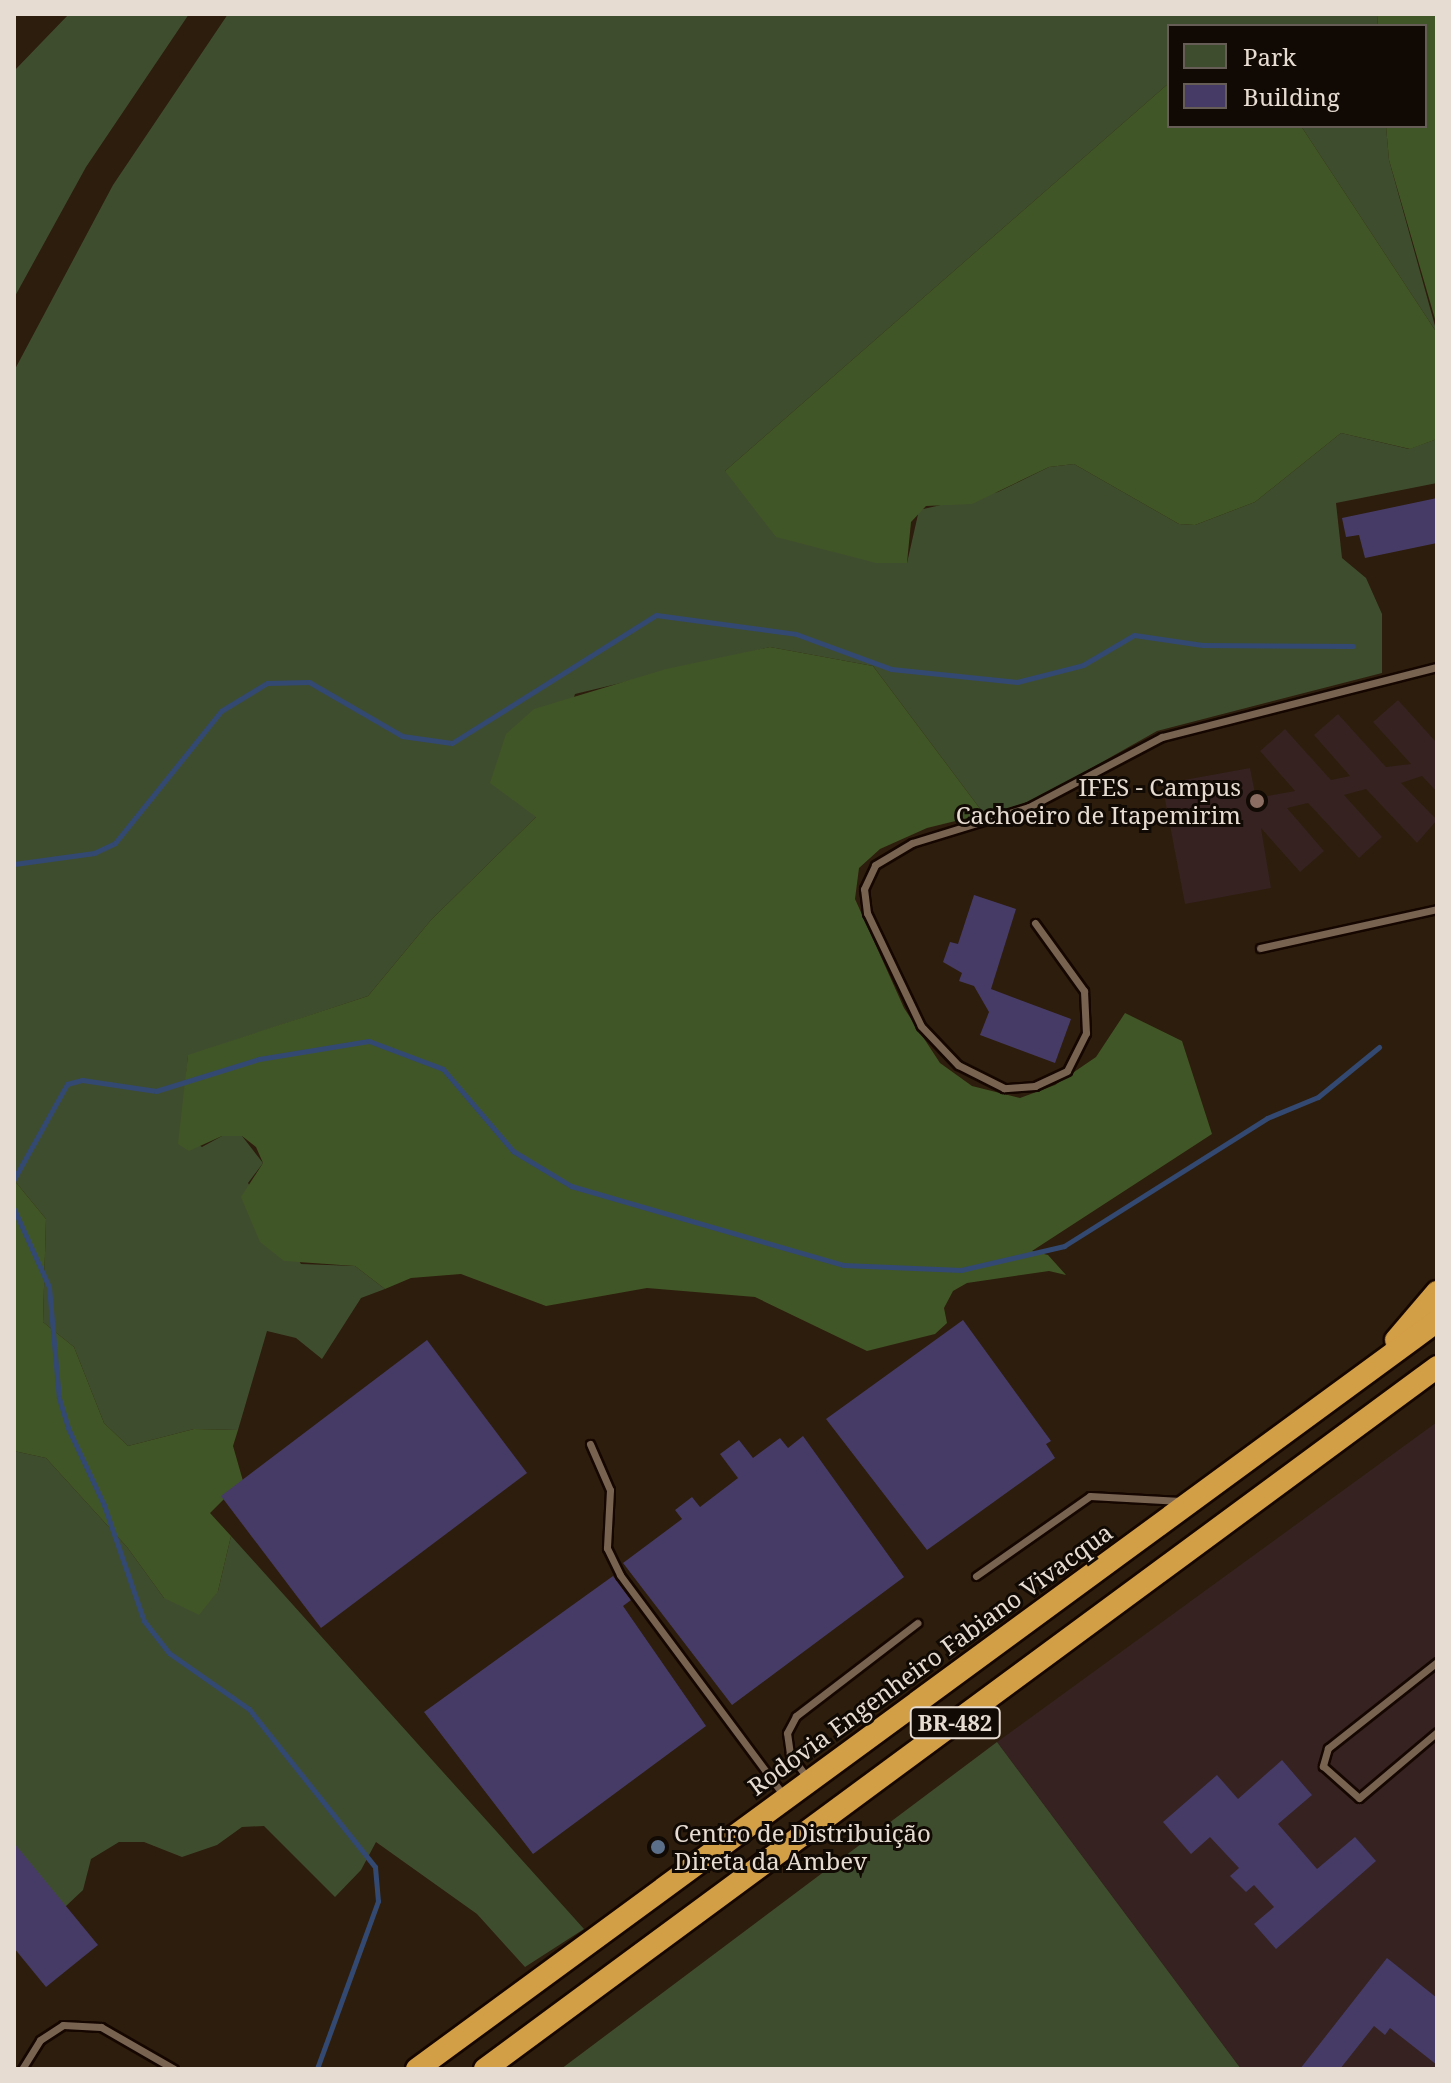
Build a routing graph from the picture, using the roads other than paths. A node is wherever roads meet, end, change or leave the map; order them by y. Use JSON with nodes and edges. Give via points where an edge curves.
{"nodes":[{"id":1,"x":1437,"y":667,"type":"edge"},
{"id":2,"x":1437,"y":909,"type":"edge"},
{"id":3,"x":1035,"y":923,"type":"dead end"},
{"id":4,"x":1260,"y":948,"type":"dead end"},
{"id":5,"x":1437,"y":1292,"type":"edge"},
{"id":6,"x":1437,"y":1321,"type":"edge"},
{"id":7,"x":1374,"y":1364,"type":"junction"},
{"id":8,"x":1433,"y":1372,"type":"edge"},
{"id":9,"x":590,"y":1444,"type":"dead end"},
{"id":10,"x":1187,"y":1502,"type":"junction"},
{"id":11,"x":976,"y":1576,"type":"dead end"},
{"id":12,"x":917,"y":1623,"type":"dead end"},
{"id":13,"x":1437,"y":1662,"type":"edge"},
{"id":14,"x":1437,"y":1732,"type":"edge"},
{"id":15,"x":809,"y":1780,"type":"junction"},
{"id":16,"x":785,"y":1798,"type":"junction"},
{"id":17,"x":443,"y":2049,"type":"junction"},
{"id":18,"x":22,"y":2069,"type":"edge"},
{"id":19,"x":174,"y":2069,"type":"edge"},
{"id":20,"x":408,"y":2069,"type":"edge"},
{"id":21,"x":417,"y":2069,"type":"edge"},
{"id":22,"x":485,"y":2069,"type":"edge"}],
"edges":[{"from":1,"to":3,"type":"lane","via":[[1162,737],[1029,807],[912,843],[875,865],[864,889],[867,913],[921,1026],[958,1065],[1004,1088],[1035,1086],[1067,1071],[1086,1033],[1084,991]]},
{"from":2,"to":4,"type":"lane"},
{"from":5,"to":7,"type":"highway"},
{"from":6,"to":7,"type":"highway","name":"Rodovia Engenheiro Fabiano Vivacqua","number":"BR-482"},
{"from":7,"to":10,"type":"highway","name":"Rodovia Engenheiro Fabiano Vivacqua","number":"BR-482"},
{"from":8,"to":22,"type":"highway","number":"BR-482"},
{"from":9,"to":16,"type":"lane","via":[[610,1490],[607,1548],[620,1575]]},
{"from":10,"to":11,"type":"lane","via":[[1090,1496]]},
{"from":10,"to":15,"type":"highway","name":"Rodovia Engenheiro Fabiano Vivacqua","number":"BR-482"},
{"from":12,"to":15,"type":"lane","via":[[796,1716],[787,1733],[790,1754]]},
{"from":13,"to":14,"type":"lane","via":[[1328,1748],[1323,1766],[1359,1798]]},
{"from":15,"to":16,"type":"highway","name":"Rodovia Engenheiro Fabiano Vivacqua","number":"BR-482"},
{"from":16,"to":17,"type":"highway","name":"Rodovia Engenheiro Fabiano Vivacqua","number":"BR-482"},
{"from":17,"to":20,"type":"highway"},
{"from":17,"to":21,"type":"highway","name":"Rodovia Engenheiro Fabiano Vivacqua","number":"BR-482"},
{"from":18,"to":19,"type":"lane","via":[[40,2040],[63,2025],[101,2027]]}]}
